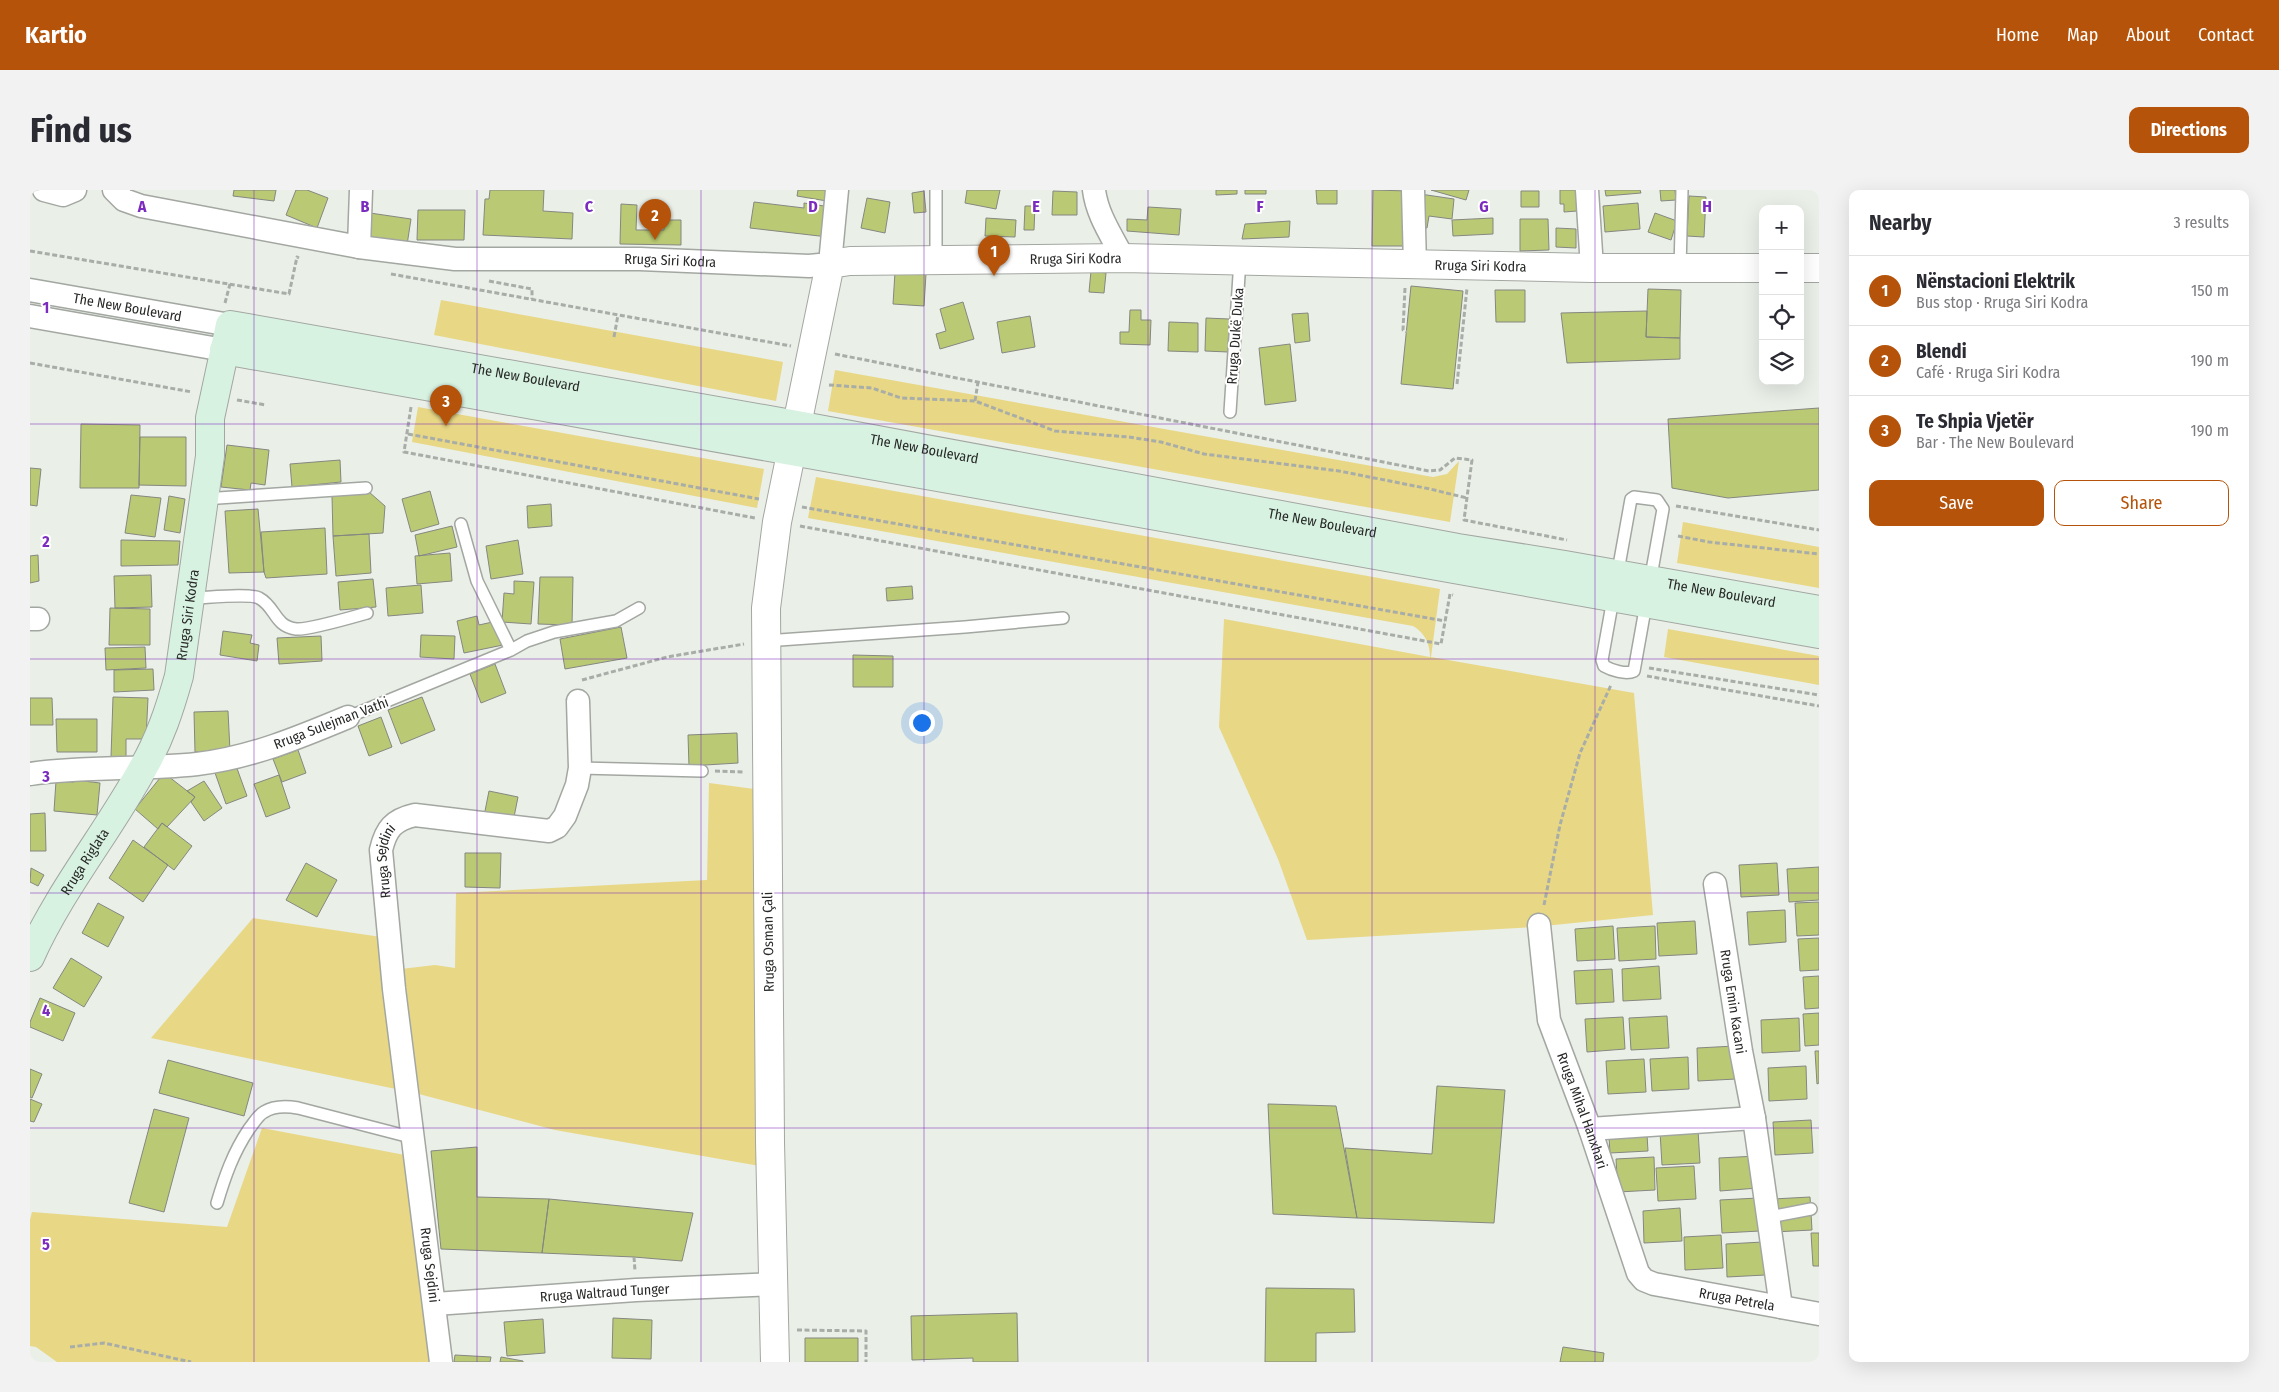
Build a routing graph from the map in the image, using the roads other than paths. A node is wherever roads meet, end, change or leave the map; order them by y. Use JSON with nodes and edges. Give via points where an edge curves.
{"nodes":[{"id":1,"x":44,"y":190,"type":"edge"},
{"id":2,"x":75,"y":190,"type":"edge"},
{"id":3,"x":114,"y":190,"type":"edge"},
{"id":4,"x":361,"y":190,"type":"edge"},
{"id":5,"x":837,"y":190,"type":"edge"},
{"id":6,"x":936,"y":190,"type":"edge"},
{"id":7,"x":1094,"y":190,"type":"edge"},
{"id":8,"x":1413,"y":190,"type":"edge"},
{"id":9,"x":1587,"y":190,"type":"edge"},
{"id":10,"x":1682,"y":190,"type":"edge"},
{"id":11,"x":359,"y":246,"type":"junction"},
{"id":12,"x":1123,"y":258,"type":"junction"},
{"id":13,"x":1240,"y":260,"type":"junction"},
{"id":14,"x":936,"y":262,"type":"junction"},
{"id":15,"x":830,"y":264,"type":"junction"},
{"id":16,"x":1411,"y":265,"type":"junction"},
{"id":17,"x":1592,"y":268,"type":"junction"},
{"id":18,"x":1759,"y":268,"type":"edge"},
{"id":19,"x":1804,"y":268,"type":"edge"},
{"id":20,"x":1819,"y":268,"type":"edge"},
{"id":21,"x":1680,"y":269,"type":"junction"},
{"id":22,"x":30,"y":290,"type":"edge"},
{"id":23,"x":30,"y":316,"type":"edge"},
{"id":24,"x":237,"y":340,"type":"junction"},
{"id":25,"x":1230,"y":412,"type":"dead end"},
{"id":26,"x":794,"y":438,"type":"junction"},
{"id":27,"x":210,"y":456,"type":"junction"},
{"id":28,"x":366,"y":488,"type":"dead end"},
{"id":29,"x":204,"y":499,"type":"junction"},
{"id":30,"x":461,"y":524,"type":"dead end"},
{"id":31,"x":1615,"y":586,"type":"junction"},
{"id":32,"x":1648,"y":591,"type":"junction"},
{"id":33,"x":190,"y":598,"type":"junction"},
{"id":34,"x":639,"y":608,"type":"dead end"},
{"id":35,"x":1819,"y":610,"type":"edge"},
{"id":36,"x":367,"y":613,"type":"dead end"},
{"id":37,"x":1063,"y":618,"type":"dead end"},
{"id":38,"x":1819,"y":634,"type":"edge"},
{"id":39,"x":764,"y":641,"type":"junction"},
{"id":40,"x":511,"y":650,"type":"junction"},
{"id":41,"x":578,"y":701,"type":"road end"},
{"id":42,"x":348,"y":717,"type":"joint"},
{"id":43,"x":144,"y":767,"type":"junction"},
{"id":44,"x":580,"y":768,"type":"junction"},
{"id":45,"x":702,"y":771,"type":"road end"},
{"id":46,"x":30,"y":774,"type":"edge"},
{"id":47,"x":1714,"y":884,"type":"dead end"},
{"id":48,"x":1540,"y":925,"type":"road end"},
{"id":49,"x":30,"y":957,"type":"edge"},
{"id":50,"x":1754,"y":1118,"type":"junction"},
{"id":51,"x":1590,"y":1128,"type":"junction"},
{"id":52,"x":414,"y":1138,"type":"junction"},
{"id":53,"x":217,"y":1203,"type":"dead end"},
{"id":54,"x":1811,"y":1209,"type":"dead end"},
{"id":55,"x":1769,"y":1216,"type":"junction"},
{"id":56,"x":774,"y":1284,"type":"junction"},
{"id":57,"x":1654,"y":1284,"type":"joint"},
{"id":58,"x":435,"y":1304,"type":"junction"},
{"id":59,"x":1781,"y":1307,"type":"junction"},
{"id":60,"x":1819,"y":1314,"type":"edge"},
{"id":61,"x":441,"y":1362,"type":"edge"},
{"id":62,"x":775,"y":1362,"type":"edge"}],
"edges":[{"from":1,"to":2,"type":"street","via":[[63,195]]},
{"from":3,"to":11,"type":"street","name":"Rruga Siri Kodra","via":[[124,200],[141,206]]},
{"from":4,"to":11,"type":"street"},
{"from":5,"to":15,"type":"street"},
{"from":6,"to":14,"type":"lane"},
{"from":7,"to":12,"type":"street","via":[[1101,215]]},
{"from":8,"to":16,"type":"street"},
{"from":9,"to":17,"type":"street"},
{"from":10,"to":21,"type":"lane"},
{"from":11,"to":15,"type":"street","name":"Rruga Siri Kodra","via":[[455,259]]},
{"from":12,"to":13,"type":"street","name":"Rruga Siri Kodra"},
{"from":12,"to":14,"type":"street","name":"Rruga Siri Kodra"},
{"from":13,"to":16,"type":"street","name":"Rruga Siri Kodra"},
{"from":13,"to":25,"type":"lane","name":"Rruga Dukë Duka"},
{"from":14,"to":15,"type":"street","name":"Rruga Siri Kodra","via":[[850,261]]},
{"from":15,"to":26,"type":"street","name":"Rruga Osman Çali"},
{"from":16,"to":17,"type":"street","name":"Rruga Siri Kodra"},
{"from":17,"to":21,"type":"street","name":"Rruga Siri Kodra"},
{"from":18,"to":21,"type":"street","name":"Rruga Siri Kodra"},
{"from":19,"to":20,"type":"street"},
{"from":22,"to":24,"type":"street","name":"The New Boulevard"},
{"from":23,"to":24,"type":"street","name":"The New Boulevard"},
{"from":24,"to":26,"type":"main road","name":"The New Boulevard"},
{"from":24,"to":27,"type":"main road","name":"Rruga Siri Kodra","via":[[210,418]]},
{"from":24,"to":27,"type":"main road","name":"Rruga Siri Kodra","via":[[228,422]]},
{"from":26,"to":31,"type":"main road","name":"The New Boulevard"},
{"from":26,"to":39,"type":"street","name":"Rruga Osman Çali","via":[[768,586]]},
{"from":27,"to":29,"type":"main road","name":"Rruga Siri Kodra"},
{"from":28,"to":29,"type":"lane"},
{"from":29,"to":33,"type":"main road","name":"Rruga Siri Kodra"},
{"from":30,"to":40,"type":"lane","via":[[477,581]]},
{"from":31,"to":32,"type":"main road","name":"The New Boulevard"},
{"from":31,"to":32,"type":"lane","via":[[1602,660],[1604,666],[1617,670],[1633,669]]},
{"from":31,"to":32,"type":"lane","via":[[1631,499],[1657,500],[1663,509]]},
{"from":32,"to":35,"type":"main road","name":"The New Boulevard"},
{"from":32,"to":38,"type":"main road","name":"The New Boulevard"},
{"from":33,"to":36,"type":"lane","via":[[253,596],[266,604],[279,621],[299,629]]},
{"from":33,"to":43,"type":"main road","name":"Rruga Siri Kodra","via":[[179,676],[171,707]]},
{"from":34,"to":40,"type":"lane","name":"Rruga Sulejman Vathi","via":[[616,621],[554,632]]},
{"from":37,"to":39,"type":"lane"},
{"from":39,"to":56,"type":"street","name":"Rruga Osman Çali"},
{"from":40,"to":42,"type":"lane","name":"Rruga Sulejman Vathi"},
{"from":41,"to":44,"type":"street","name":"Rruga Sejdini"},
{"from":42,"to":43,"type":"street","name":"Rruga Sulejman Vathi","via":[[284,743],[238,756],[198,764]]},
{"from":43,"to":46,"type":"street","name":"Rruga Sulejman Vathi"},
{"from":43,"to":49,"type":"main road","name":"Rruga Riglata"},
{"from":44,"to":45,"type":"lane"},
{"from":44,"to":52,"type":"street","name":"Rruga Sejdini","via":[[565,816],[557,827],[549,831],[415,815],[403,818],[385,835],[381,850],[394,989]]},
{"from":47,"to":50,"type":"street","name":"Rruga Emin Kacani"},
{"from":48,"to":51,"type":"street","name":"Rruga Mihal Hanxhari","via":[[1549,1020]]},
{"from":50,"to":51,"type":"street"},
{"from":50,"to":55,"type":"street","name":"Rruga Emin Kacani"},
{"from":51,"to":57,"type":"street","name":"Rruga Mihal Hanxhari","via":[[1633,1264],[1644,1280]]},
{"from":52,"to":53,"type":"lane","via":[[298,1108],[274,1108],[264,1112],[237,1147]]},
{"from":52,"to":58,"type":"street","name":"Rruga Sejdini"},
{"from":54,"to":55,"type":"lane"},
{"from":55,"to":59,"type":"street","name":"Rruga Emin Kacani"},
{"from":56,"to":58,"type":"street","name":"Rruga Waltraud Tunger"},
{"from":56,"to":62,"type":"street","name":"Rruga Osman Çali"},
{"from":57,"to":59,"type":"street","name":"Rruga Petrela"},
{"from":58,"to":61,"type":"street","name":"Rruga Sejdini"},
{"from":59,"to":60,"type":"street","name":"Rruga Petrela"}]}
